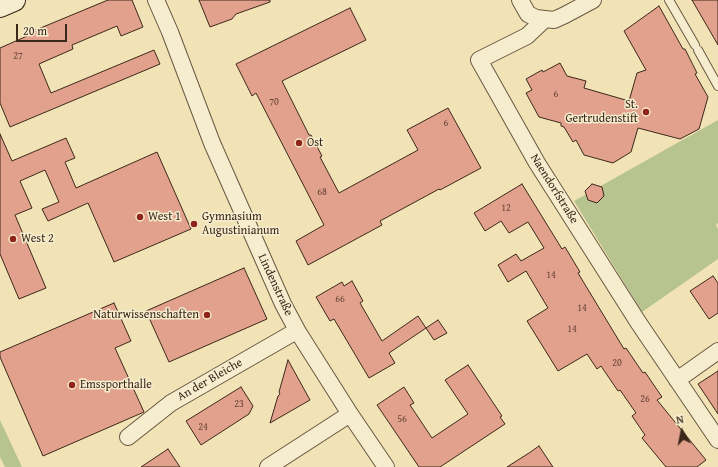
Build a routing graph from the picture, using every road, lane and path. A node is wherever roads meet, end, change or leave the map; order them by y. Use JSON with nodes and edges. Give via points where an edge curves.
{"nodes":[{"id":1,"x":14,"y":0,"type":"edge"},
{"id":2,"x":156,"y":0,"type":"edge"},
{"id":3,"x":520,"y":0,"type":"edge"},
{"id":4,"x":593,"y":0,"type":"edge"},
{"id":5,"x":669,"y":0,"type":"edge"},
{"id":6,"x":0,"y":6,"type":"edge"},
{"id":7,"x":545,"y":19,"type":"junction"},
{"id":8,"x":718,"y":86,"type":"edge"},
{"id":9,"x":298,"y":332,"type":"junction"},
{"id":10,"x":718,"y":351,"type":"edge"},
{"id":11,"x":677,"y":380,"type":"junction"},
{"id":12,"x":350,"y":414,"type":"junction"},
{"id":13,"x":128,"y":437,"type":"dead end"},
{"id":14,"x":718,"y":440,"type":"edge"},
{"id":15,"x":268,"y":467,"type":"edge"},
{"id":16,"x":386,"y":467,"type":"edge"}],
"edges":[{"from":1,"to":6,"type":"street"},
{"from":2,"to":9,"type":"street","name":"Lindenstraße","via":[[212,143],[282,304]]},
{"from":3,"to":7,"type":"street","via":[[528,14]]},
{"from":4,"to":7,"type":"street","via":[[554,20]]},
{"from":5,"to":8,"type":"lane"},
{"from":7,"to":11,"type":"street","name":"Naendorfstraße","via":[[527,36],[479,60],[537,163]]},
{"from":9,"to":12,"type":"street","name":"Lindenstraße"},
{"from":9,"to":13,"type":"street","name":"An der Bleiche","via":[[171,403]]},
{"from":10,"to":11,"type":"street"},
{"from":11,"to":14,"type":"street","name":"Naendorfstraße"},
{"from":12,"to":15,"type":"street"},
{"from":12,"to":16,"type":"street","name":"Lindenstraße"}]}
